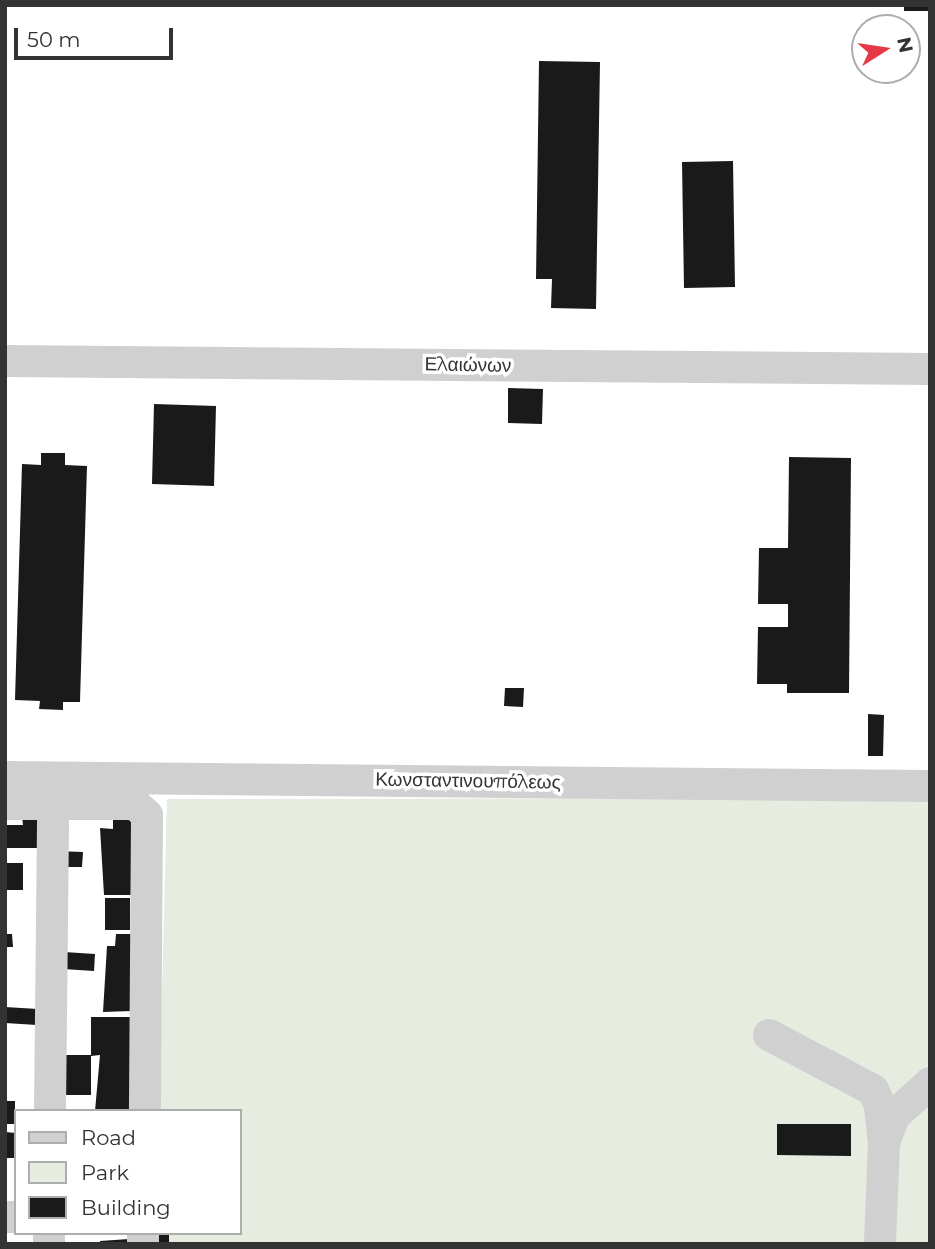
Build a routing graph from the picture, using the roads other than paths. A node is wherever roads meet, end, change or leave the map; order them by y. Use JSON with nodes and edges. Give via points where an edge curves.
{"nodes":[{"id":1,"x":5,"y":361,"type":"edge"},
{"id":2,"x":930,"y":369,"type":"edge"},
{"id":3,"x":5,"y":777,"type":"edge"},
{"id":4,"x":930,"y":786,"type":"edge"},
{"id":5,"x":5,"y":804,"type":"edge"},
{"id":6,"x":53,"y":805,"type":"junction"},
{"id":7,"x":769,"y":1035,"type":"dead end"},
{"id":8,"x":930,"y":1083,"type":"edge"},
{"id":9,"x":50,"y":1109,"type":"edge"},
{"id":10,"x":145,"y":1109,"type":"edge"},
{"id":11,"x":884,"y":1143,"type":"junction"},
{"id":12,"x":880,"y":1244,"type":"edge"}],
"edges":[{"from":1,"to":2,"type":"street","name":"Ελαιώνων"},
{"from":3,"to":4,"type":"street","name":"Κωνσταντινουπόλεως"},
{"from":5,"to":6,"type":"street"},
{"from":6,"to":9,"type":"street"},
{"from":6,"to":10,"type":"street","via":[[135,804],[147,815]]},
{"from":7,"to":11,"type":"street","via":[[873,1090],[880,1106]]},
{"from":8,"to":11,"type":"street","via":[[894,1116]]},
{"from":11,"to":12,"type":"street"}]}
